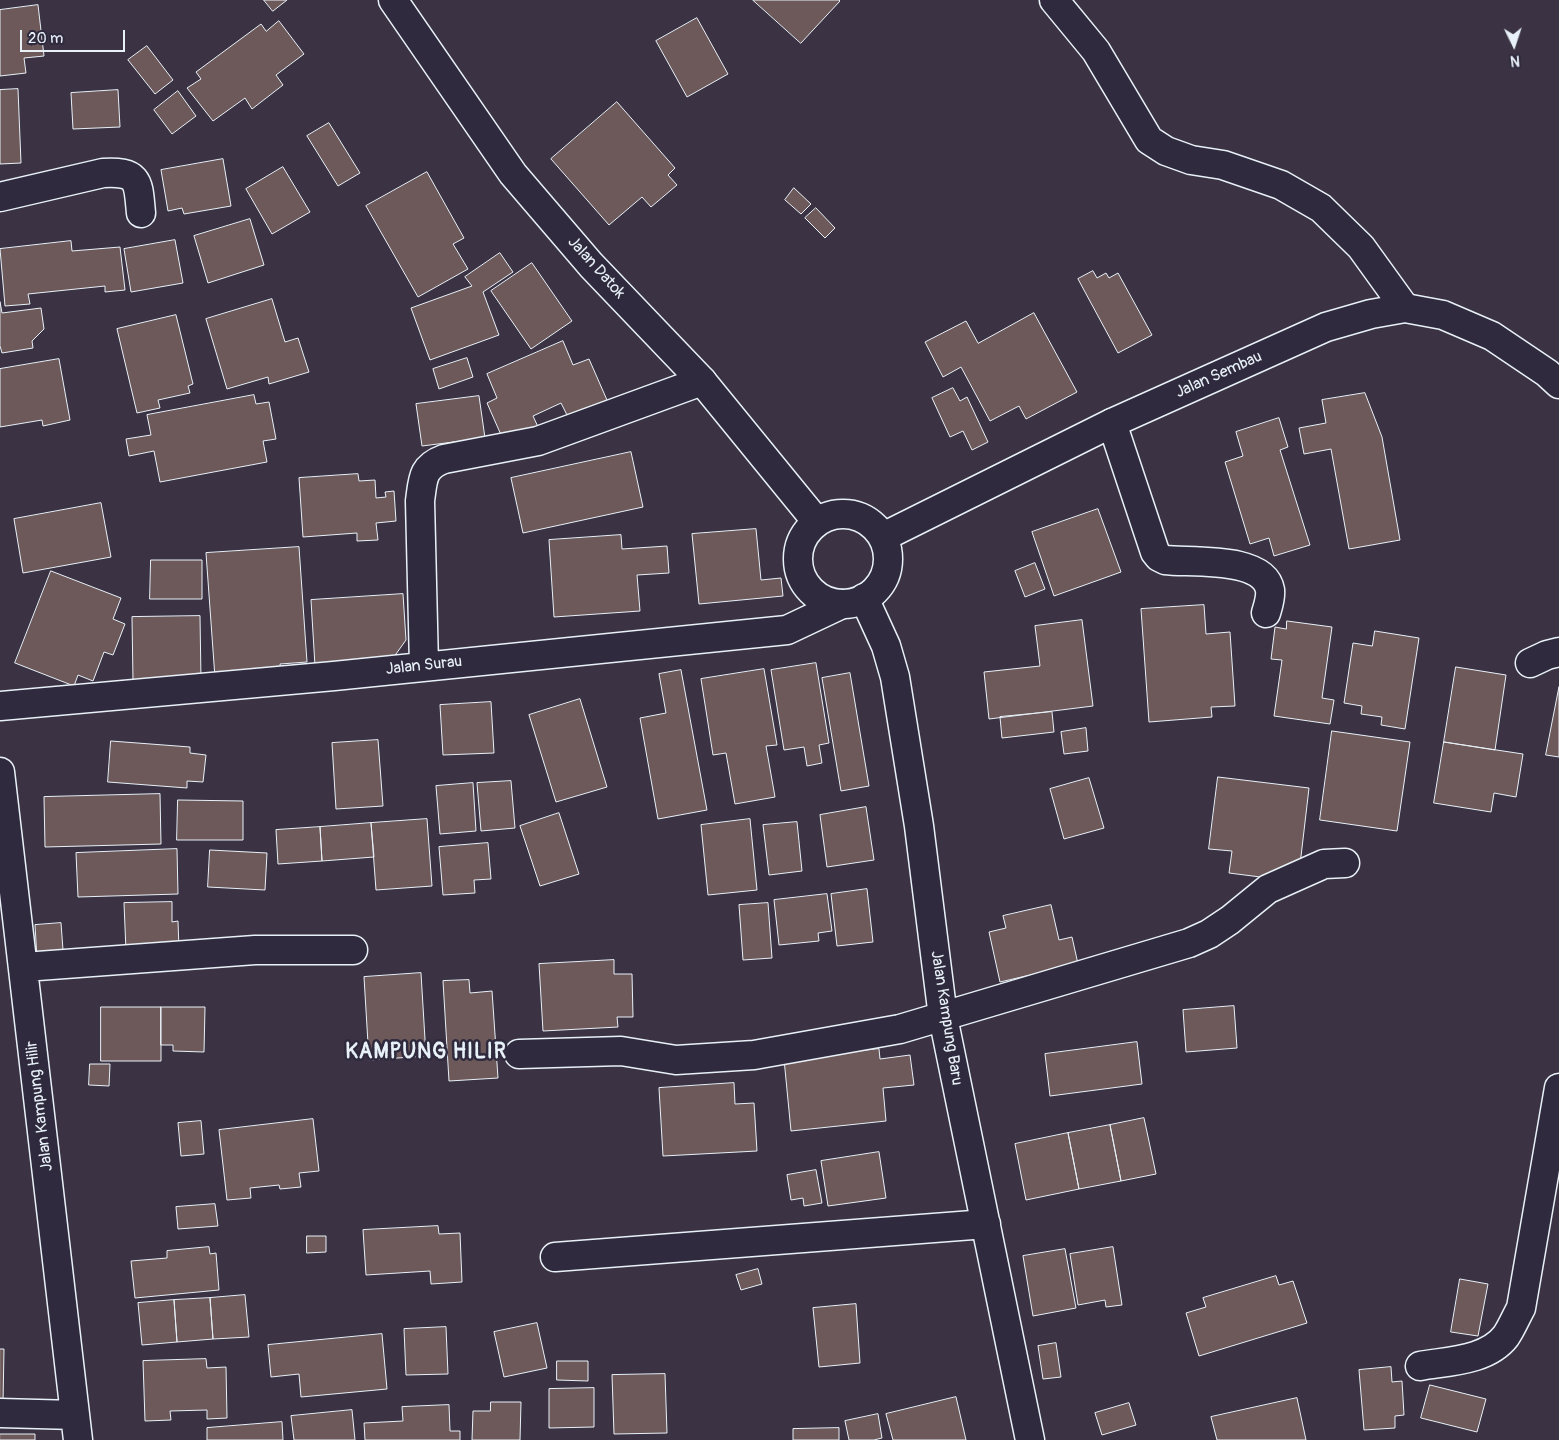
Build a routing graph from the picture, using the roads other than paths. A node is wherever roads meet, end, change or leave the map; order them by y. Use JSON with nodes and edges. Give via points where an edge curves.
{"nodes":[{"id":1,"x":393,"y":0,"type":"edge"},
{"id":2,"x":1054,"y":0,"type":"edge"},
{"id":3,"x":0,"y":197,"type":"edge"},
{"id":4,"x":142,"y":213,"type":"dead end"},
{"id":5,"x":1405,"y":308,"type":"junction"},
{"id":6,"x":702,"y":381,"type":"junction"},
{"id":7,"x":1559,"y":384,"type":"edge"},
{"id":8,"x":1112,"y":423,"type":"junction"},
{"id":9,"x":817,"y":522,"type":"junction"},
{"id":10,"x":883,"y":537,"type":"junction"},
{"id":11,"x":853,"y":601,"type":"junction"},
{"id":12,"x":1266,"y":613,"type":"dead end"},
{"id":13,"x":1559,"y":652,"type":"edge"},
{"id":14,"x":1530,"y":663,"type":"dead end"},
{"id":15,"x":424,"y":666,"type":"junction"},
{"id":16,"x":0,"y":706,"type":"edge"},
{"id":17,"x":0,"y":772,"type":"edge"},
{"id":18,"x":4,"y":837,"type":"edge"},
{"id":19,"x":1346,"y":863,"type":"dead end"},
{"id":20,"x":353,"y":950,"type":"dead end"},
{"id":21,"x":24,"y":968,"type":"junction"},
{"id":22,"x":943,"y":1017,"type":"junction"},
{"id":23,"x":519,"y":1054,"type":"dead end"},
{"id":24,"x":1559,"y":1088,"type":"edge"},
{"id":25,"x":986,"y":1224,"type":"junction"},
{"id":26,"x":555,"y":1257,"type":"dead end"},
{"id":27,"x":1420,"y":1366,"type":"dead end"},
{"id":28,"x":0,"y":1413,"type":"edge"},
{"id":29,"x":77,"y":1427,"type":"edge"},
{"id":30,"x":1030,"y":1440,"type":"edge"}],
"edges":[{"from":1,"to":6,"type":"street","name":"Jalan Datok","via":[[513,174],[591,265]]},
{"from":2,"to":5,"type":"street","via":[[1096,51],[1149,140],[1166,151],[1191,160],[1223,165],[1281,185],[1321,208],[1361,247]]},
{"from":3,"to":4,"type":"street","via":[[119,172],[135,180]]},
{"from":5,"to":7,"type":"street","name":"Jalan Sembau","via":[[1444,315],[1492,336]]},
{"from":5,"to":8,"type":"street","name":"Jalan Sembau","via":[[1326,327]]},
{"from":6,"to":9,"type":"street","name":"Jalan Datok"},
{"from":6,"to":15,"type":"street","via":[[538,441],[444,460],[428,468],[420,500]]},
{"from":8,"to":10,"type":"street","name":"Jalan Sembau"},
{"from":8,"to":12,"type":"street","via":[[1155,552],[1165,560],[1234,564],[1260,574],[1270,590]]},
{"from":9,"to":10,"type":"street","via":[[838,514],[860,517]]},
{"from":9,"to":11,"type":"street","via":[[806,532],[800,545],[797,559],[800,574],[807,586],[831,603]]},
{"from":10,"to":11,"type":"street","via":[[888,552],[882,581],[873,593]]},
{"from":11,"to":15,"type":"street","name":"Jalan Surau","via":[[788,630]]},
{"from":11,"to":22,"type":"street","name":"Jalan Kampung Baru","via":[[886,646],[895,677],[920,826]]},
{"from":13,"to":14,"type":"street"},
{"from":15,"to":16,"type":"street","name":"Jalan Surau"},
{"from":17,"to":18,"type":"street","name":"Jalan Kampung Hilir"},
{"from":18,"to":21,"type":"street","name":"Jalan Kampung Hilir"},
{"from":19,"to":22,"type":"street","via":[[1324,864],[1268,889],[1210,934],[1189,943]]},
{"from":20,"to":21,"type":"street","via":[[255,950]]},
{"from":21,"to":29,"type":"street","name":"Jalan Kampung Hilir"},
{"from":22,"to":23,"type":"street","via":[[900,1029],[754,1055],[676,1060],[621,1051]]},
{"from":22,"to":25,"type":"street","name":"Jalan Kampung Baru"},
{"from":24,"to":27,"type":"street","via":[[1521,1308],[1505,1337],[1488,1352]]},
{"from":25,"to":26,"type":"street"},
{"from":25,"to":30,"type":"street","name":"Jalan Kampung Baru"},
{"from":28,"to":29,"type":"street"}]}
